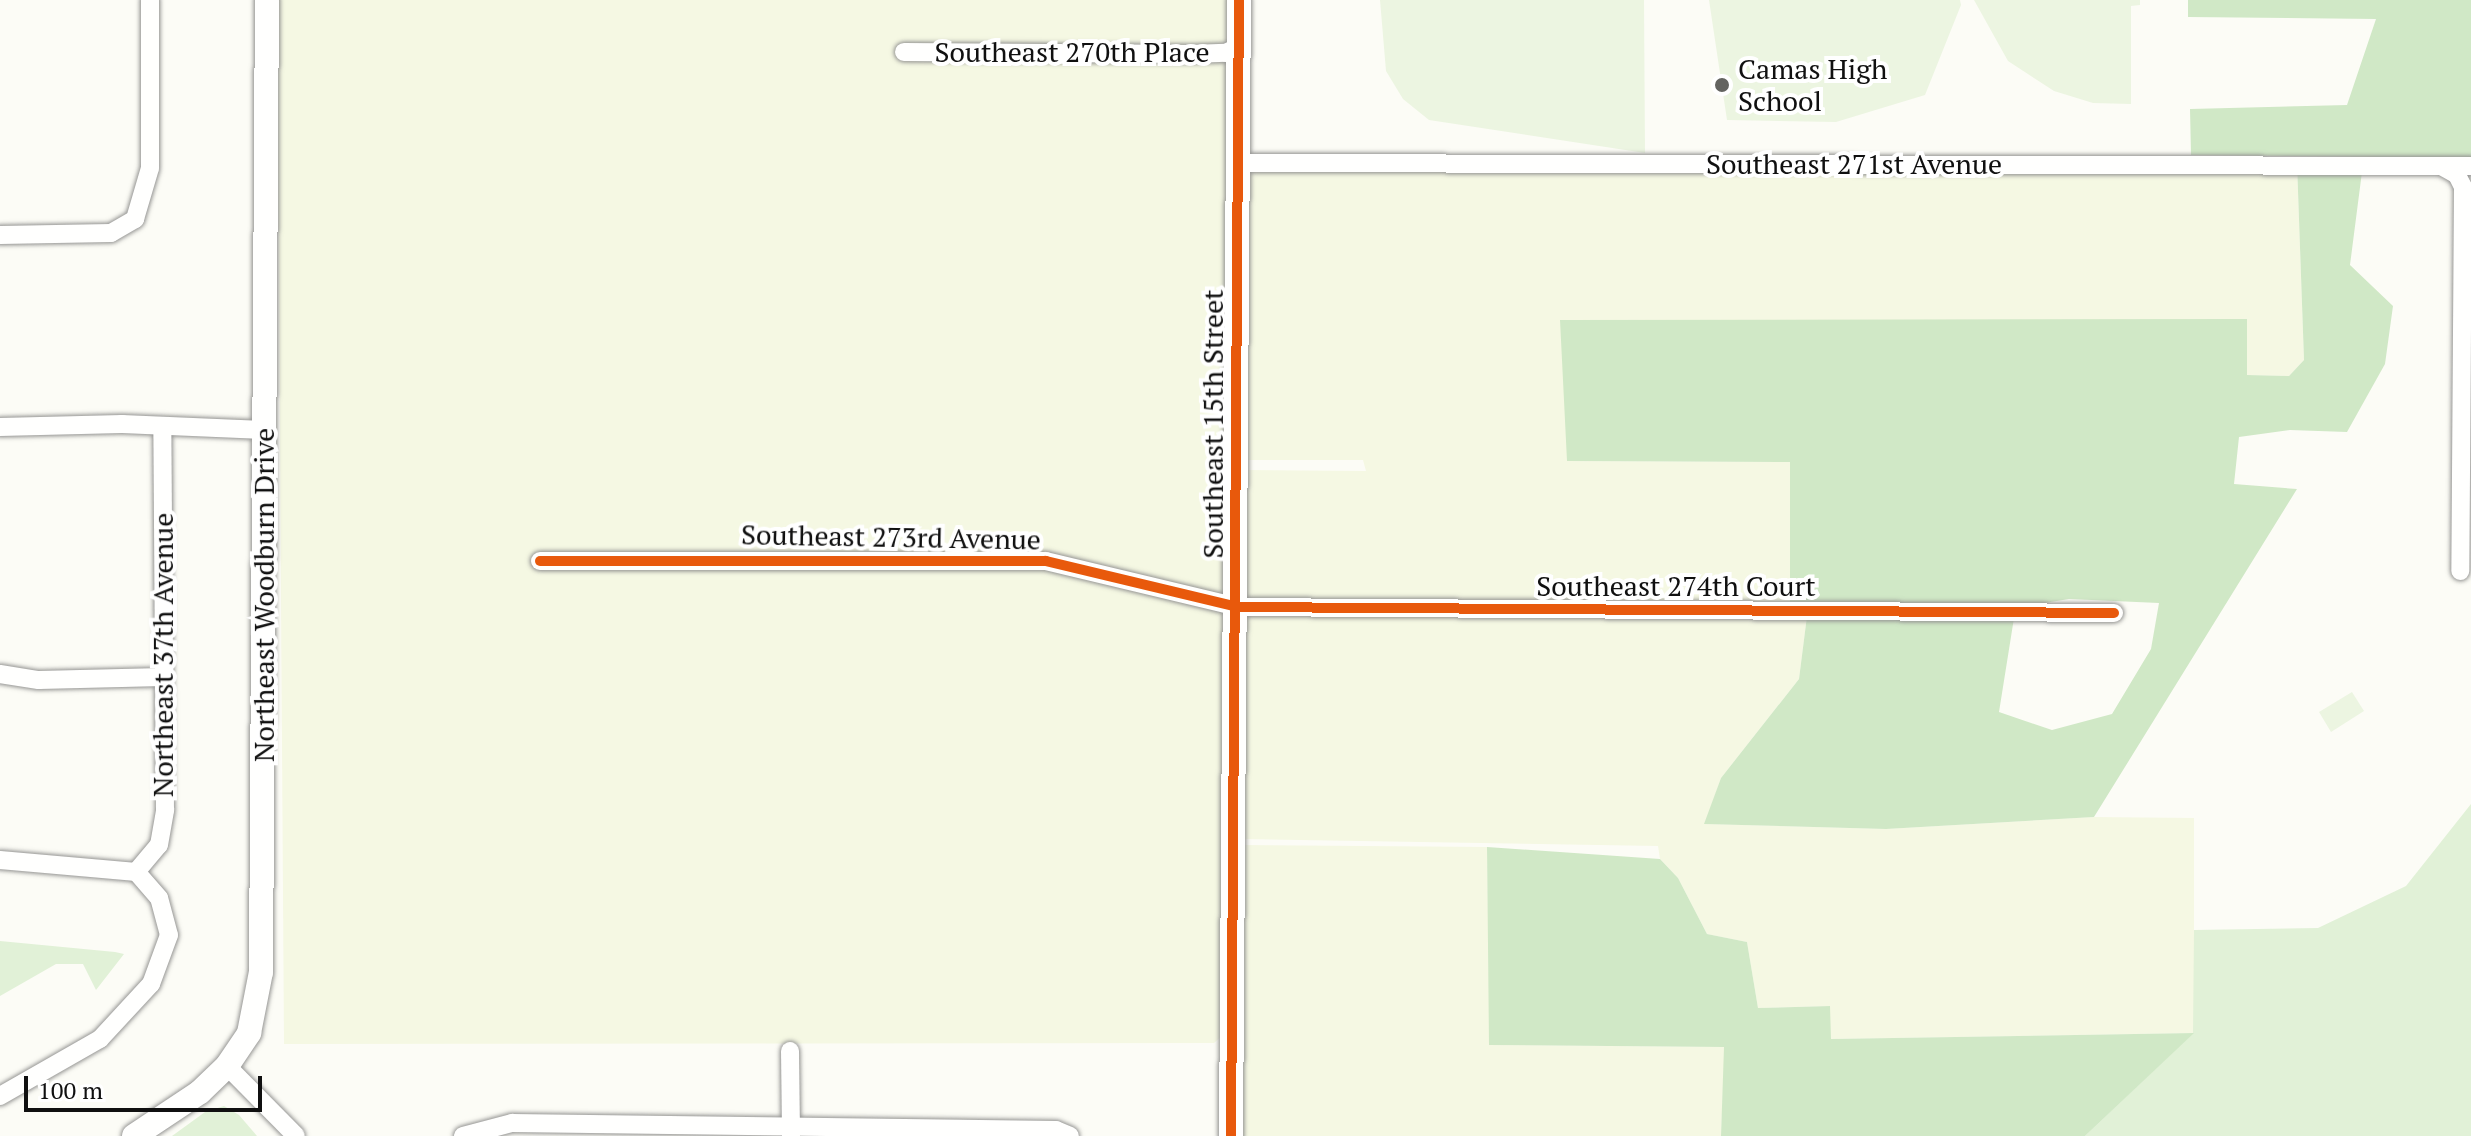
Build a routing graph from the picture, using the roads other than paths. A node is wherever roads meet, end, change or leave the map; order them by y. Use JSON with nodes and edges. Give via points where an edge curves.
{"nodes":[{"id":1,"x":150,"y":0,"type":"edge"},
{"id":2,"x":267,"y":0,"type":"edge"},
{"id":3,"x":1239,"y":0,"type":"edge"},
{"id":4,"x":1239,"y":46,"type":"junction"},
{"id":5,"x":904,"y":52,"type":"dead end"},
{"id":6,"x":1238,"y":163,"type":"junction"},
{"id":7,"x":2441,"y":166,"type":"junction"},
{"id":8,"x":2471,"y":166,"type":"edge"},
{"id":9,"x":0,"y":235,"type":"edge"},
{"id":10,"x":0,"y":427,"type":"edge"},
{"id":11,"x":162,"y":428,"type":"junction"},
{"id":12,"x":264,"y":430,"type":"junction"},
{"id":13,"x":540,"y":561,"type":"dead end"},
{"id":14,"x":2460,"y":571,"type":"dead end"},
{"id":15,"x":1237,"y":607,"type":"junction"},
{"id":16,"x":2114,"y":613,"type":"dead end"},
{"id":17,"x":0,"y":674,"type":"edge"},
{"id":18,"x":163,"y":677,"type":"junction"},
{"id":19,"x":0,"y":860,"type":"edge"},
{"id":20,"x":136,"y":872,"type":"junction"},
{"id":21,"x":790,"y":1051,"type":"dead end"},
{"id":22,"x":227,"y":1066,"type":"junction"},
{"id":23,"x":0,"y":1096,"type":"edge"},
{"id":24,"x":791,"y":1131,"type":"edge"},
{"id":25,"x":134,"y":1136,"type":"edge"},
{"id":26,"x":296,"y":1136,"type":"edge"},
{"id":27,"x":463,"y":1136,"type":"edge"},
{"id":28,"x":1070,"y":1136,"type":"edge"},
{"id":29,"x":1231,"y":1136,"type":"edge"}],
"edges":[{"from":1,"to":9,"type":"street","via":[[150,168],[135,219],[111,233]]},
{"from":2,"to":12,"type":"street","name":"Northeast Woodburn Drive"},
{"from":3,"to":4,"type":"street","name":"Southeast 15th Street"},
{"from":4,"to":5,"type":"street","name":"Southeast 270th Place","via":[[1226,53],[1191,54]]},
{"from":4,"to":6,"type":"street","name":"Southeast 15th Street"},
{"from":6,"to":7,"type":"street","name":"Southeast 271st Avenue"},
{"from":6,"to":15,"type":"street","name":"Southeast 15th Street"},
{"from":7,"to":8,"type":"street","name":"Southeast 271st Avenue"},
{"from":7,"to":14,"type":"street","via":[[2457,175],[2463,187]]},
{"from":10,"to":11,"type":"street"},
{"from":11,"to":12,"type":"street"},
{"from":11,"to":18,"type":"street","name":"Northeast 37th Avenue"},
{"from":12,"to":22,"type":"street","name":"Northeast Woodburn Drive","via":[[261,972],[249,1033]]},
{"from":13,"to":15,"type":"street","name":"Southeast 273rd Avenue","via":[[1046,561]]},
{"from":15,"to":16,"type":"street","name":"Southeast 274th Court"},
{"from":15,"to":29,"type":"street","name":"Southeast 15th Street"},
{"from":17,"to":18,"type":"street","via":[[39,680]]},
{"from":18,"to":20,"type":"street","name":"Northeast 37th Avenue","via":[[163,823],[159,845]]},
{"from":19,"to":20,"type":"street"},
{"from":20,"to":23,"type":"street","via":[[159,898],[168,926],[165,955],[151,984],[100,1039]]},
{"from":21,"to":24,"type":"street"},
{"from":22,"to":25,"type":"street","name":"Northeast Woodburn Drive","via":[[200,1092]]},
{"from":22,"to":26,"type":"street"},
{"from":24,"to":27,"type":"street","via":[[499,1123]]},
{"from":24,"to":28,"type":"street","via":[[1056,1130]]}]}
